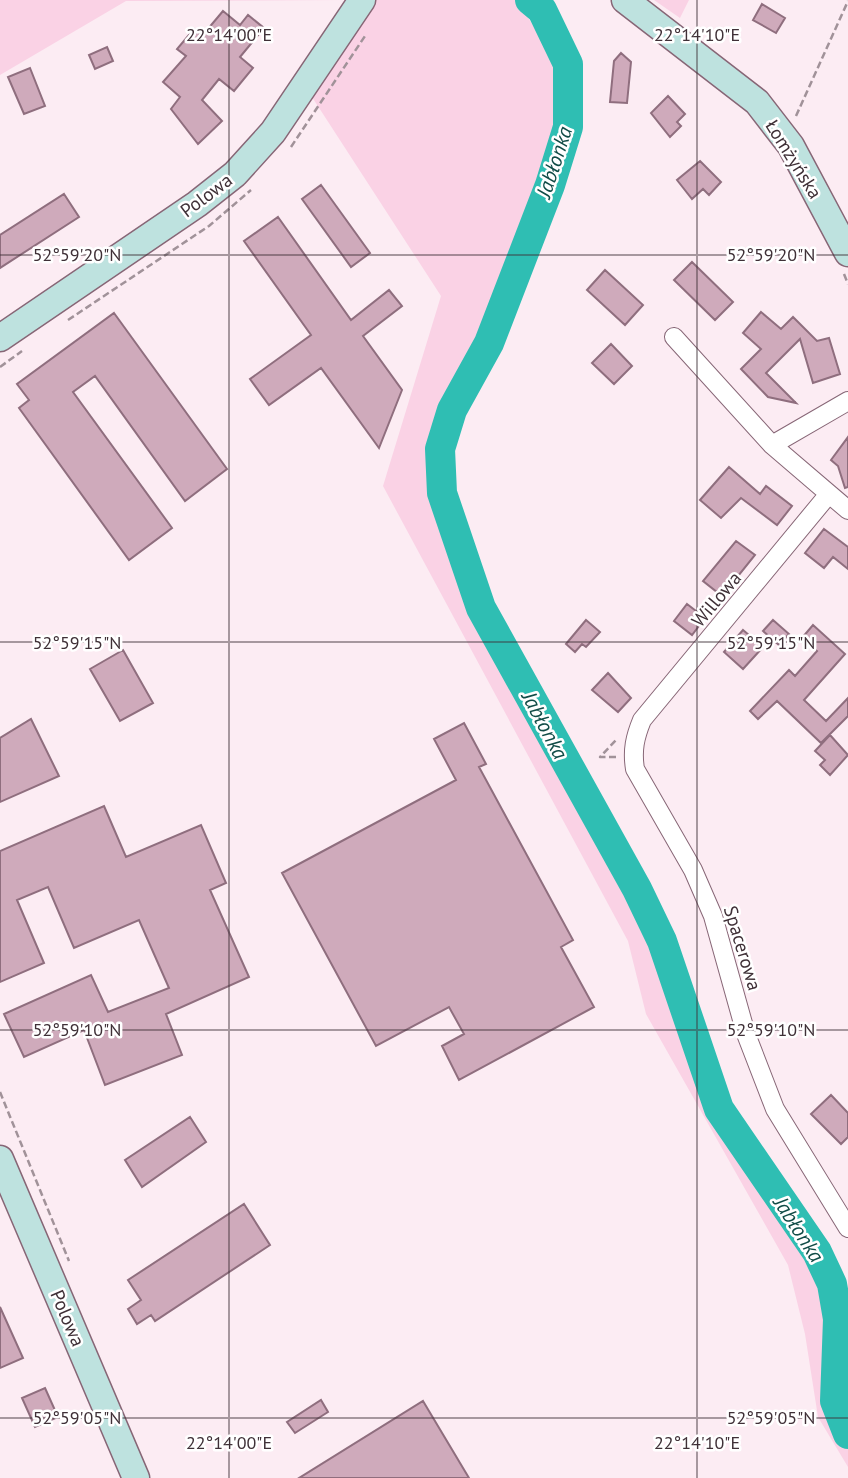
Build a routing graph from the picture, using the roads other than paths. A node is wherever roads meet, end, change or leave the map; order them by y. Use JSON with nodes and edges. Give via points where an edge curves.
{"nodes":[{"id":1,"x":362,"y":0,"type":"edge"},
{"id":2,"x":625,"y":0,"type":"edge"},
{"id":3,"x":846,"y":263,"type":"edge"},
{"id":4,"x":674,"y":337,"type":"dead end"},
{"id":5,"x":0,"y":338,"type":"edge"},
{"id":6,"x":848,"y":401,"type":"edge"},
{"id":7,"x":772,"y":445,"type":"junction"},
{"id":8,"x":828,"y":495,"type":"junction"},
{"id":9,"x":848,"y":510,"type":"edge"},
{"id":10,"x":628,"y":756,"type":"joint"},
{"id":11,"x":0,"y":1159,"type":"edge"},
{"id":12,"x":848,"y":1228,"type":"edge"},
{"id":13,"x":136,"y":1478,"type":"edge"}],
"edges":[{"from":1,"to":5,"type":"street","name":"Polowa","via":[[273,132],[235,174]]},
{"from":2,"to":3,"type":"street","name":"Łomżyńska","via":[[757,102],[781,131]]},
{"from":4,"to":7,"type":"street"},
{"from":6,"to":7,"type":"street"},
{"from":7,"to":8,"type":"street"},
{"from":8,"to":9,"type":"street"},
{"from":8,"to":10,"type":"street","name":"Willowa","via":[[642,720]]},
{"from":10,"to":12,"type":"street","name":"Spacerowa","via":[[693,870],[713,916],[746,1034],[775,1109]]},
{"from":11,"to":13,"type":"street","name":"Polowa"}]}
